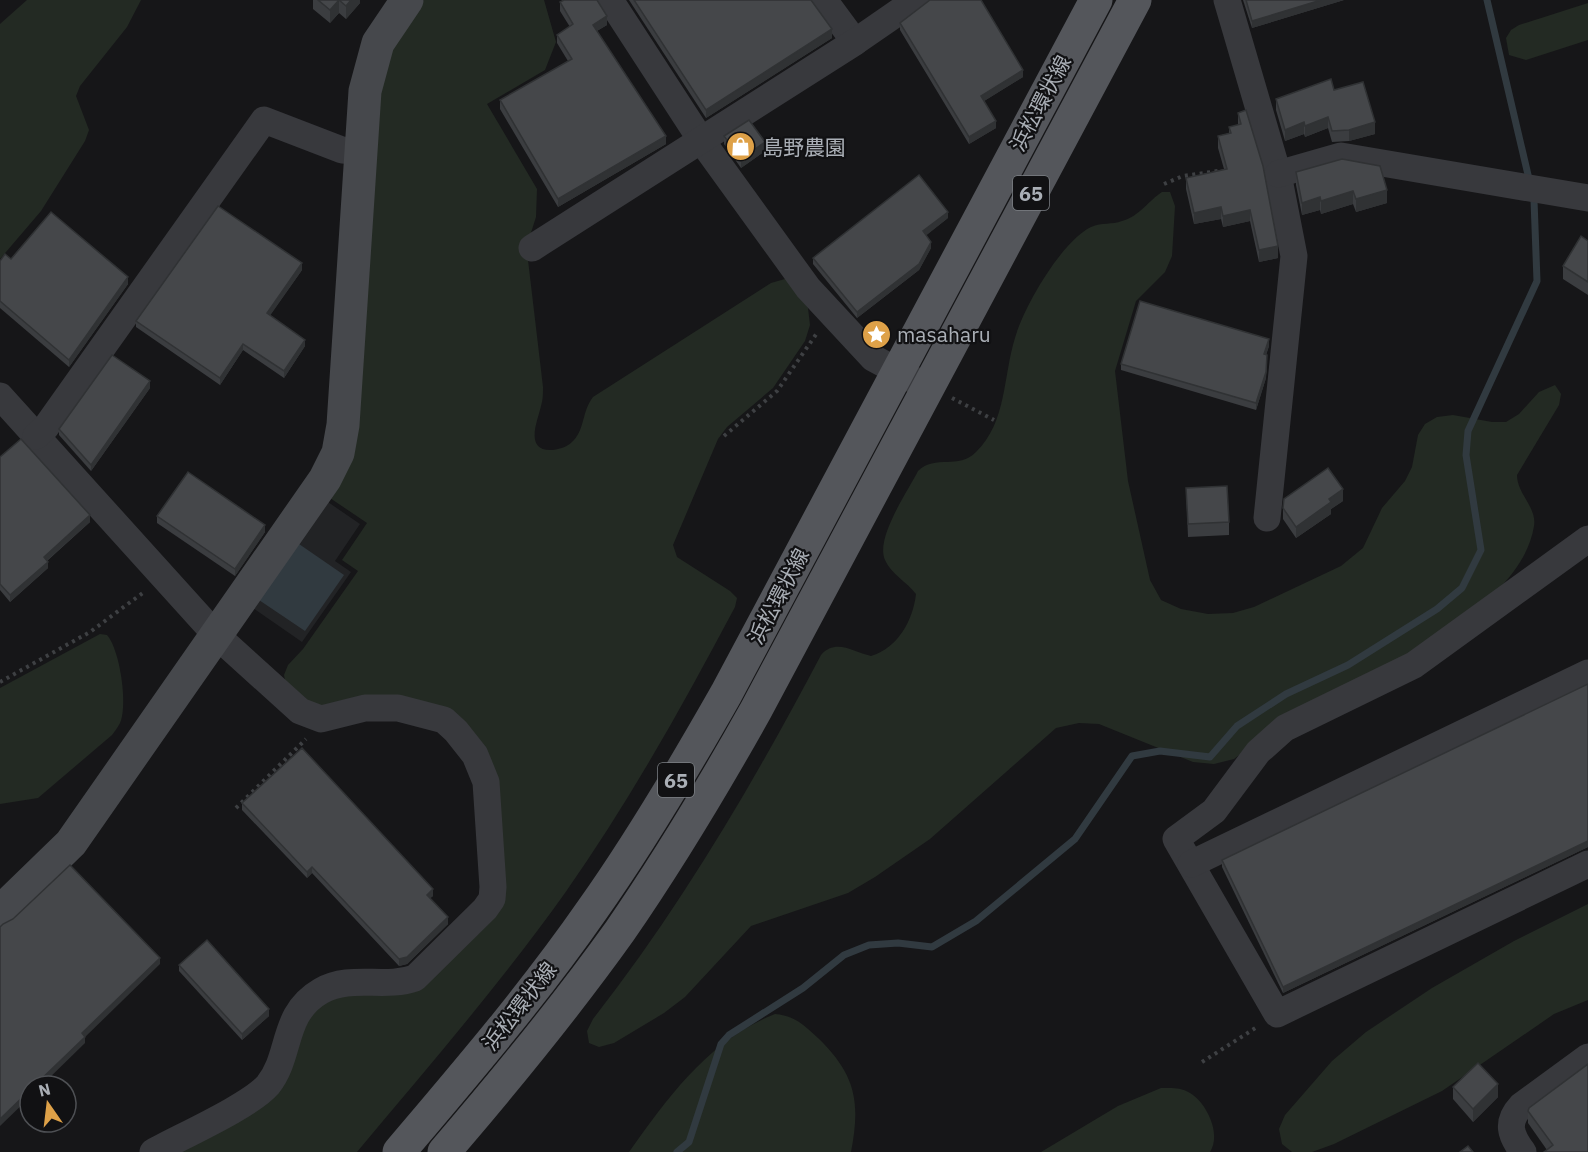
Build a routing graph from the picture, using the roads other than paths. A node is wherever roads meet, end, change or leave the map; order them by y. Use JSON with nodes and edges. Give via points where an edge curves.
{"nodes":[{"id":1,"x":407,"y":0,"type":"edge"},
{"id":2,"x":610,"y":0,"type":"edge"},
{"id":3,"x":824,"y":0,"type":"edge"},
{"id":4,"x":916,"y":0,"type":"edge"},
{"id":5,"x":1096,"y":0,"type":"edge"},
{"id":6,"x":1135,"y":0,"type":"edge"},
{"id":7,"x":1227,"y":0,"type":"edge"},
{"id":8,"x":855,"y":42,"type":"junction"},
{"id":9,"x":701,"y":140,"type":"junction"},
{"id":10,"x":360,"y":151,"type":"junction"},
{"id":11,"x":1278,"y":174,"type":"junction"},
{"id":12,"x":1588,"y":198,"type":"edge"},
{"id":13,"x":532,"y":248,"type":"dead end"},
{"id":14,"x":898,"y":371,"type":"junction"},
{"id":15,"x":927,"y":387,"type":"junction"},
{"id":16,"x":0,"y":396,"type":"edge"},
{"id":17,"x":36,"y":436,"type":"junction"},
{"id":18,"x":1267,"y":518,"type":"dead end"},
{"id":19,"x":1588,"y":539,"type":"edge"},
{"id":20,"x":216,"y":635,"type":"junction"},
{"id":21,"x":1588,"y":673,"type":"edge"},
{"id":22,"x":1191,"y":864,"type":"junction"},
{"id":23,"x":1588,"y":864,"type":"edge"},
{"id":24,"x":0,"y":912,"type":"edge"},
{"id":25,"x":1588,"y":1057,"type":"edge"},
{"id":26,"x":153,"y":1152,"type":"edge"},
{"id":27,"x":399,"y":1152,"type":"edge"},
{"id":28,"x":444,"y":1152,"type":"edge"},
{"id":29,"x":1523,"y":1152,"type":"edge"}],
"edges":[{"from":1,"to":10,"type":"street","via":[[382,36],[369,66]]},
{"from":2,"to":9,"type":"street"},
{"from":3,"to":8,"type":"street"},
{"from":4,"to":8,"type":"street"},
{"from":5,"to":14,"type":"main road","name":"浜松環状線","number":"65"},
{"from":6,"to":15,"type":"main road","name":"浜松環状線","number":"65"},
{"from":7,"to":11,"type":"street"},
{"from":8,"to":9,"type":"street"},
{"from":9,"to":13,"type":"street"},
{"from":9,"to":14,"type":"street","via":[[808,288],[873,358]]},
{"from":10,"to":17,"type":"street","via":[[342,150],[264,120]]},
{"from":10,"to":20,"type":"street","via":[[338,453],[325,479]]},
{"from":11,"to":12,"type":"street","via":[[1341,156]]},
{"from":11,"to":18,"type":"street","via":[[1294,256]]},
{"from":14,"to":15,"type":"street"},
{"from":14,"to":27,"type":"main road","name":"浜松環状線","number":"65","via":[[706,730],[620,870],[523,1002]]},
{"from":15,"to":28,"type":"main road","name":"浜松環状線","number":"65","via":[[756,710],[677,844],[588,974]]},
{"from":16,"to":17,"type":"street"},
{"from":17,"to":20,"type":"street"},
{"from":19,"to":22,"type":"street","via":[[1414,665],[1300,720],[1270,739],[1214,811],[1176,839]]},
{"from":20,"to":24,"type":"street","via":[[71,843]]},
{"from":20,"to":26,"type":"street","via":[[300,711],[314,717],[382,706],[444,720],[456,731],[475,755],[486,782],[492,899],[415,978],[402,982],[335,984],[313,997],[296,1015],[275,1071],[261,1092]]},
{"from":21,"to":22,"type":"street"},
{"from":22,"to":23,"type":"street","via":[[1277,1014]]},
{"from":25,"to":29,"type":"street","via":[[1512,1116],[1510,1129]]}]}
